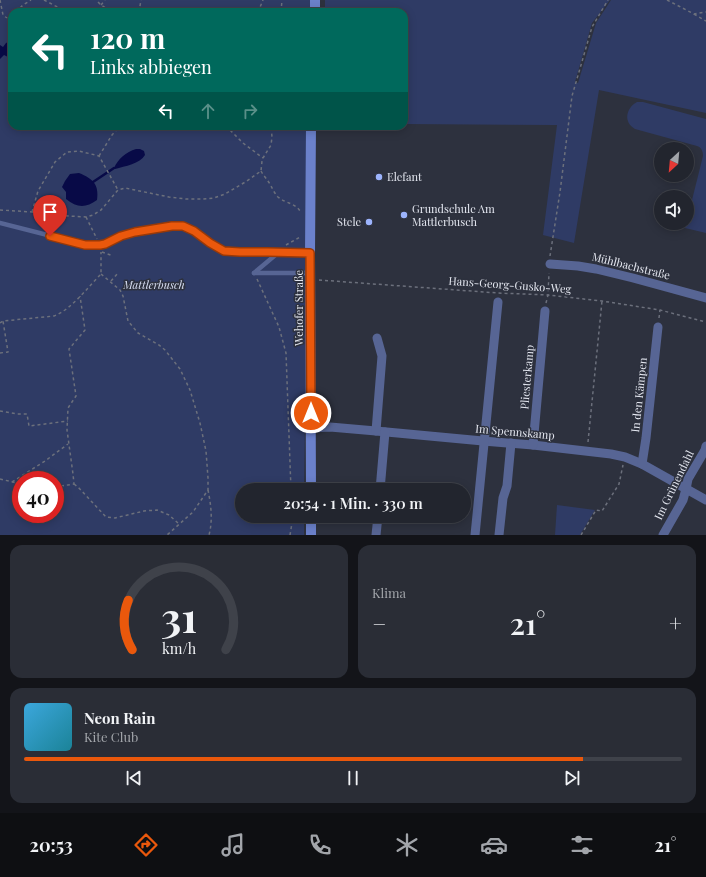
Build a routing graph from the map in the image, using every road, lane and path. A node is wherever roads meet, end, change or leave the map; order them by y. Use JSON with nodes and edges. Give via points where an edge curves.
{"nodes":[{"id":1,"x":0,"y":0,"type":"edge"},
{"id":2,"x":30,"y":0,"type":"edge"},
{"id":3,"x":44,"y":0,"type":"edge"},
{"id":4,"x":105,"y":0,"type":"edge"},
{"id":5,"x":608,"y":0,"type":"edge"},
{"id":6,"x":667,"y":0,"type":"edge"},
{"id":7,"x":98,"y":2,"type":"dead end"},
{"id":8,"x":101,"y":5,"type":"junction"},
{"id":9,"x":20,"y":8,"type":"edge"},
{"id":10,"x":59,"y":8,"type":"edge"},
{"id":11,"x":105,"y":8,"type":"edge"},
{"id":12,"x":706,"y":12,"type":"edge"},
{"id":13,"x":694,"y":14,"type":"junction"},
{"id":14,"x":8,"y":18,"type":"edge"},
{"id":15,"x":706,"y":21,"type":"edge"},
{"id":16,"x":116,"y":130,"type":"edge"},
{"id":17,"x":230,"y":130,"type":"edge"},
{"id":18,"x":271,"y":130,"type":"edge"},
{"id":19,"x":311,"y":130,"type":"edge"},
{"id":20,"x":99,"y":156,"type":"junction"},
{"id":21,"x":263,"y":158,"type":"junction"},
{"id":22,"x":261,"y":171,"type":"junction"},
{"id":23,"x":118,"y":190,"type":"junction"},
{"id":24,"x":0,"y":210,"type":"edge"},
{"id":25,"x":32,"y":212,"type":"junction"},
{"id":26,"x":301,"y":213,"type":"dead end"},
{"id":27,"x":86,"y":217,"type":"junction"},
{"id":28,"x":0,"y":223,"type":"edge"},
{"id":29,"x":301,"y":232,"type":"dead end"},
{"id":30,"x":100,"y":245,"type":"junction"},
{"id":31,"x":279,"y":252,"type":"junction"},
{"id":32,"x":310,"y":253,"type":"junction"},
{"id":33,"x":113,"y":256,"type":"dead end"},
{"id":34,"x":550,"y":264,"type":"junction"},
{"id":35,"x":118,"y":273,"type":"dead end"},
{"id":36,"x":254,"y":273,"type":"junction"},
{"id":37,"x":101,"y":274,"type":"junction"},
{"id":38,"x":310,"y":276,"type":"junction"},
{"id":39,"x":110,"y":281,"type":"junction"},
{"id":40,"x":548,"y":295,"type":"junction"},
{"id":41,"x":80,"y":296,"type":"junction"},
{"id":42,"x":706,"y":298,"type":"edge"},
{"id":43,"x":602,"y":301,"type":"junction"},
{"id":44,"x":498,"y":302,"type":"dead end"},
{"id":45,"x":544,"y":311,"type":"dead end"},
{"id":46,"x":3,"y":321,"type":"junction"},
{"id":47,"x":706,"y":322,"type":"edge"},
{"id":48,"x":0,"y":323,"type":"edge"},
{"id":49,"x":658,"y":328,"type":"dead end"},
{"id":50,"x":377,"y":338,"type":"dead end"},
{"id":51,"x":0,"y":353,"type":"edge"},
{"id":52,"x":0,"y":411,"type":"edge"},
{"id":53,"x":68,"y":421,"type":"junction"},
{"id":54,"x":311,"y":428,"type":"junction"},
{"id":55,"x":381,"y":431,"type":"junction"},
{"id":56,"x":484,"y":441,"type":"junction"},
{"id":57,"x":511,"y":443,"type":"junction"},
{"id":58,"x":68,"y":444,"type":"junction"},
{"id":59,"x":533,"y":445,"type":"junction"},
{"id":60,"x":706,"y":446,"type":"edge"},
{"id":61,"x":587,"y":451,"type":"junction"},
{"id":62,"x":625,"y":457,"type":"junction"},
{"id":63,"x":642,"y":464,"type":"junction"},
{"id":64,"x":29,"y":471,"type":"edge"},
{"id":65,"x":0,"y":479,"type":"edge"},
{"id":66,"x":12,"y":482,"type":"edge"},
{"id":67,"x":291,"y":483,"type":"edge"},
{"id":68,"x":311,"y":483,"type":"edge"},
{"id":69,"x":380,"y":483,"type":"edge"},
{"id":70,"x":74,"y":484,"type":"junction"},
{"id":71,"x":64,"y":486,"type":"edge"},
{"id":72,"x":686,"y":489,"type":"junction"},
{"id":73,"x":208,"y":490,"type":"junction"},
{"id":74,"x":706,"y":500,"type":"edge"},
{"id":75,"x":292,"y":523,"type":"edge"},
{"id":76,"x":311,"y":523,"type":"edge"},
{"id":77,"x":377,"y":523,"type":"edge"},
{"id":78,"x":179,"y":524,"type":"junction"},
{"id":79,"x":167,"y":535,"type":"edge"},
{"id":80,"x":209,"y":535,"type":"edge"},
{"id":81,"x":290,"y":535,"type":"edge"},
{"id":82,"x":311,"y":535,"type":"edge"},
{"id":83,"x":376,"y":535,"type":"edge"},
{"id":84,"x":475,"y":535,"type":"edge"},
{"id":85,"x":499,"y":535,"type":"edge"},
{"id":86,"x":581,"y":535,"type":"edge"},
{"id":87,"x":663,"y":535,"type":"edge"}],
"edges":[{"from":1,"to":14,"type":"path","via":[[3,15]]},
{"from":2,"to":9,"type":"path"},
{"from":3,"to":10,"type":"path"},
{"from":4,"to":8,"type":"path"},
{"from":5,"to":34,"type":"path","via":[[592,27],[572,96]]},
{"from":6,"to":13,"type":"path"},
{"from":7,"to":8,"type":"path"},
{"from":8,"to":11,"type":"path"},
{"from":12,"to":13,"type":"path"},
{"from":13,"to":15,"type":"path"},
{"from":16,"to":20,"type":"path"},
{"from":17,"to":21,"type":"path"},
{"from":18,"to":21,"type":"path","via":[[271,145]]},
{"from":19,"to":32,"type":"street","name":"Wehofer Straße"},
{"from":20,"to":23,"type":"path"},
{"from":20,"to":25,"type":"path","via":[[79,151],[66,152],[55,162],[38,191]]},
{"from":21,"to":22,"type":"path"},
{"from":22,"to":23,"type":"path","via":[[225,194],[214,198],[186,199],[125,188]]},
{"from":22,"to":26,"type":"path","via":[[276,196],[299,208]]},
{"from":23,"to":27,"type":"path","via":[[100,210]]},
{"from":24,"to":25,"type":"path"},
{"from":25,"to":27,"type":"path"},
{"from":27,"to":30,"type":"path"},
{"from":28,"to":30,"type":"lane","via":[[85,245]]},
{"from":29,"to":31,"type":"path","via":[[300,238]]},
{"from":30,"to":31,"type":"lane","via":[[135,232],[183,226],[224,251]]},
{"from":31,"to":32,"type":"lane"},
{"from":31,"to":36,"type":"lane"},
{"from":32,"to":38,"type":"street","name":"Wehofer Straße"},
{"from":33,"to":37,"type":"path","via":[[101,252]]},
{"from":34,"to":40,"type":"path"},
{"from":34,"to":42,"type":"street","name":"Mühlbachstraße","via":[[596,269]]},
{"from":35,"to":39,"type":"path"},
{"from":36,"to":38,"type":"lane"},
{"from":36,"to":67,"type":"path","via":[[279,327],[286,353]]},
{"from":37,"to":39,"type":"path"},
{"from":37,"to":41,"type":"path"},
{"from":38,"to":40,"type":"path","name":"Hans-Georg-Gusko-Weg"},
{"from":38,"to":54,"type":"street","name":"Wehofer Straße"},
{"from":39,"to":73,"type":"path","via":[[120,290],[128,321],[138,333],[165,350],[185,379],[204,438]]},
{"from":40,"to":43,"type":"path","name":"Hans-Georg-Gusko-Weg"},
{"from":41,"to":46,"type":"path","via":[[54,316]]},
{"from":41,"to":53,"type":"path","via":[[85,330],[69,349],[76,396],[68,408]]},
{"from":43,"to":47,"type":"path","name":"Hans-Georg-Gusko-Weg","via":[[660,310]]},
{"from":43,"to":61,"type":"path"},
{"from":44,"to":56,"type":"street"},
{"from":45,"to":59,"type":"street","name":"Pliesterkamp"},
{"from":46,"to":48,"type":"path"},
{"from":46,"to":51,"type":"path","via":[[8,352]]},
{"from":49,"to":63,"type":"street","name":"In den Kämpen"},
{"from":50,"to":55,"type":"street","via":[[382,356]]},
{"from":52,"to":53,"type":"path","via":[[27,414],[28,426]]},
{"from":53,"to":58,"type":"path"},
{"from":54,"to":55,"type":"street","name":"Im Spennskamp"},
{"from":54,"to":68,"type":"street","name":"Wehofer Straße"},
{"from":55,"to":56,"type":"street","name":"Im Spennskamp"},
{"from":55,"to":69,"type":"street"},
{"from":56,"to":57,"type":"street","name":"Im Spennskamp"},
{"from":56,"to":84,"type":"street"},
{"from":57,"to":59,"type":"street","name":"Im Spennskamp"},
{"from":57,"to":85,"type":"street"},
{"from":58,"to":64,"type":"path"},
{"from":58,"to":70,"type":"path"},
{"from":59,"to":61,"type":"street","name":"Im Spennskamp"},
{"from":60,"to":72,"type":"street","name":"Im Grünendahl","via":[[688,479]]},
{"from":61,"to":62,"type":"street","name":"Im Spennskamp"},
{"from":62,"to":63,"type":"street","name":"Im Spennskamp"},
{"from":62,"to":86,"type":"path","via":[[619,484],[602,511],[596,510]]},
{"from":63,"to":72,"type":"street","name":"Im Spennskamp"},
{"from":65,"to":66,"type":"path"},
{"from":70,"to":71,"type":"path"},
{"from":70,"to":78,"type":"path","via":[[106,517],[115,518],[157,510],[169,515]]},
{"from":72,"to":74,"type":"street","name":"Im Spennskamp"},
{"from":72,"to":87,"type":"street","name":"Im Grünendahl","via":[[683,500]]},
{"from":73,"to":78,"type":"path","via":[[193,512]]},
{"from":73,"to":80,"type":"path","via":[[212,522]]},
{"from":75,"to":81,"type":"path"},
{"from":76,"to":82,"type":"street"},
{"from":77,"to":83,"type":"street"},
{"from":78,"to":79,"type":"path"}]}
